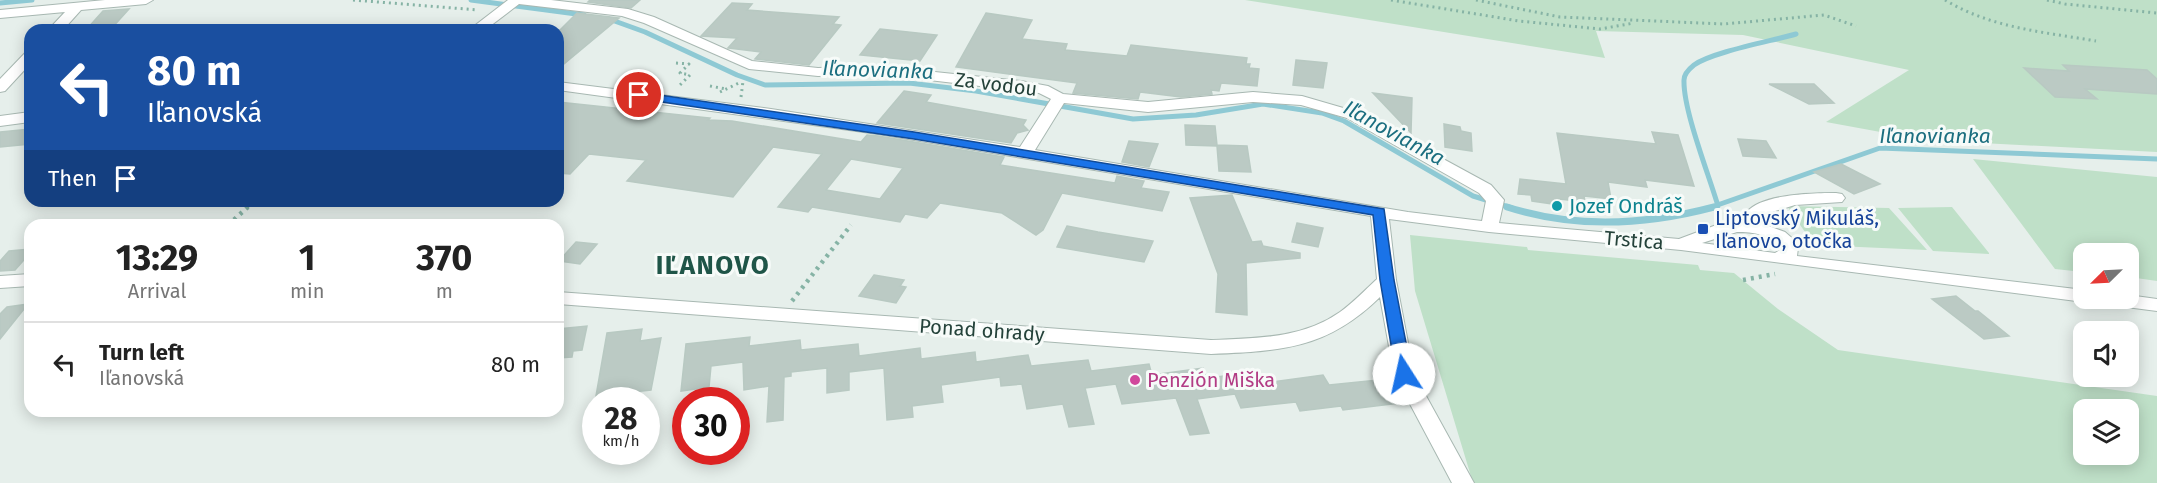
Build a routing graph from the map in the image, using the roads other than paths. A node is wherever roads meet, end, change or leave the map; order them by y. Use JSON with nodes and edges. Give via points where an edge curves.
{"nodes":[{"id":1,"x":146,"y":0,"type":"edge"},
{"id":2,"x":78,"y":6,"type":"junction"},
{"id":3,"x":508,"y":6,"type":"edge"},
{"id":4,"x":0,"y":14,"type":"edge"},
{"id":5,"x":61,"y":24,"type":"edge"},
{"id":6,"x":484,"y":24,"type":"edge"},
{"id":7,"x":24,"y":62,"type":"edge"},
{"id":8,"x":0,"y":87,"type":"edge"},
{"id":9,"x":564,"y":87,"type":"edge"},
{"id":10,"x":1056,"y":103,"type":"junction"},
{"id":11,"x":24,"y":118,"type":"edge"},
{"id":12,"x":0,"y":121,"type":"edge"},
{"id":13,"x":1025,"y":153,"type":"junction"},
{"id":14,"x":1836,"y":198,"type":"dead end"},
{"id":15,"x":1379,"y":212,"type":"junction"},
{"id":16,"x":1492,"y":212,"type":"junction"},
{"id":17,"x":1755,"y":213,"type":"dead end"},
{"id":18,"x":1681,"y":244,"type":"junction"},
{"id":19,"x":1778,"y":259,"type":"junction"},
{"id":20,"x":24,"y":280,"type":"edge"},
{"id":21,"x":1387,"y":280,"type":"junction"},
{"id":22,"x":0,"y":282,"type":"edge"},
{"id":23,"x":2073,"y":295,"type":"edge"},
{"id":24,"x":564,"y":298,"type":"edge"},
{"id":25,"x":2139,"y":303,"type":"edge"},
{"id":26,"x":2157,"y":305,"type":"edge"},
{"id":27,"x":1463,"y":483,"type":"edge"}],
"edges":[{"from":1,"to":2,"type":"street"},
{"from":2,"to":4,"type":"street"},
{"from":2,"to":5,"type":"street"},
{"from":3,"to":6,"type":"street"},
{"from":3,"to":10,"type":"street","name":"Za vodou","via":[[623,12],[749,65],[818,72],[878,70],[1009,84],[1043,89]]},
{"from":7,"to":8,"type":"street"},
{"from":9,"to":13,"type":"street","name":"Trstica","via":[[735,108]]},
{"from":10,"to":13,"type":"street"},
{"from":10,"to":16,"type":"street","name":"Za vodou","via":[[1148,107],[1253,96],[1302,101],[1363,121],[1485,189]]},
{"from":11,"to":12,"type":"street"},
{"from":13,"to":15,"type":"street","name":"Trstica"},
{"from":14,"to":17,"type":"street","via":[[1798,198]]},
{"from":15,"to":16,"type":"street","name":"Trstica"},
{"from":15,"to":21,"type":"street"},
{"from":16,"to":18,"type":"street","name":"Trstica"},
{"from":18,"to":19,"type":"street","name":"Trstica"},
{"from":18,"to":19,"type":"street","via":[[1733,225],[1752,225],[1786,242],[1790,252]]},
{"from":19,"to":23,"type":"street","name":"Trstica"},
{"from":20,"to":22,"type":"street"},
{"from":21,"to":24,"type":"street","name":"Ponad ohrady","via":[[1345,318],[1314,334],[1263,344],[1211,347]]},
{"from":21,"to":27,"type":"street","via":[[1404,374]]},
{"from":25,"to":26,"type":"street"}]}
